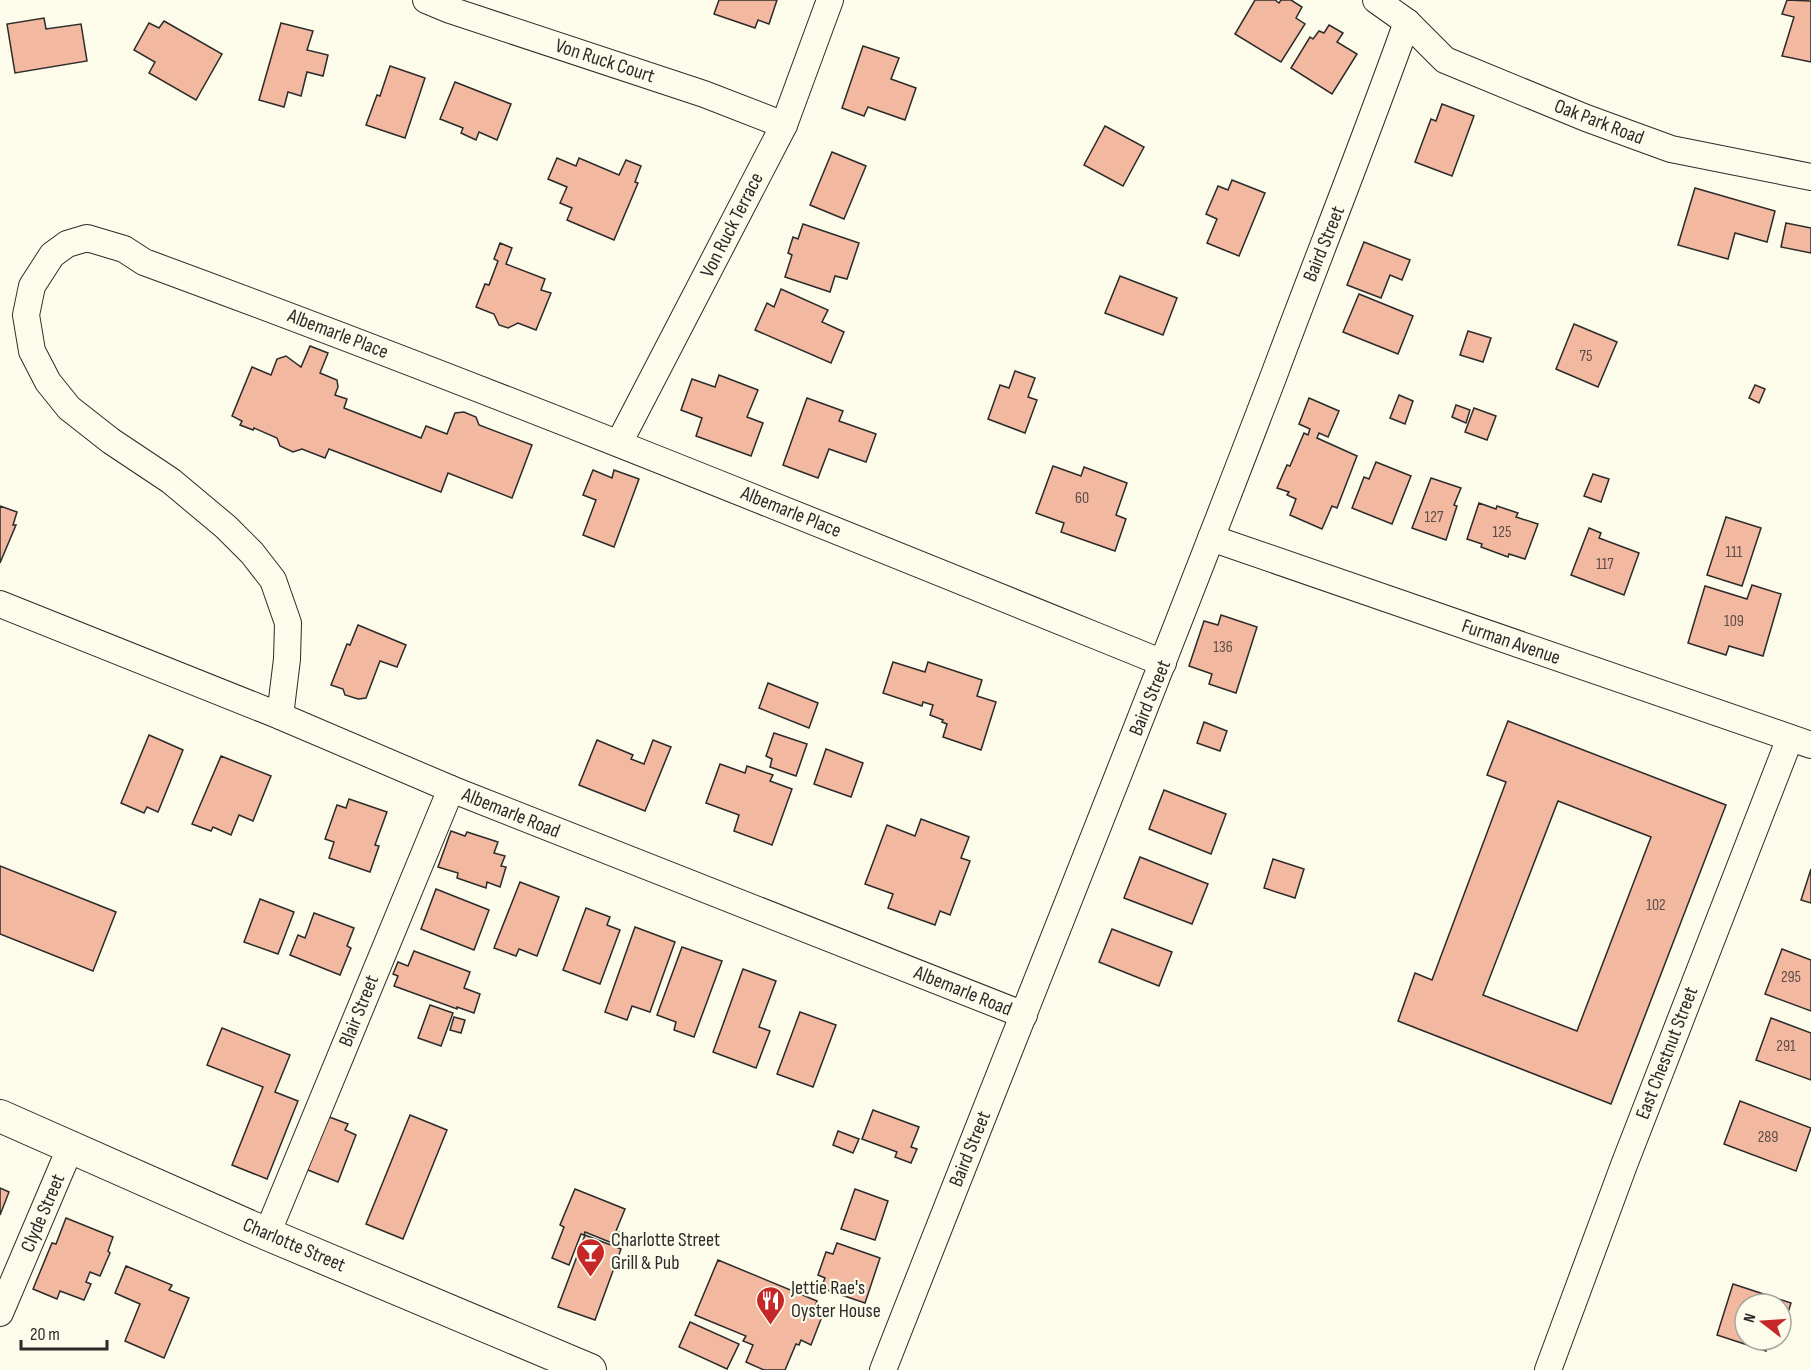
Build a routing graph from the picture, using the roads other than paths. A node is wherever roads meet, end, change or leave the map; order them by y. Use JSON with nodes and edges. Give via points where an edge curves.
{"nodes":[{"id":1,"x":426,"y":0,"type":"edge"},
{"id":2,"x":830,"y":0,"type":"edge"},
{"id":3,"x":1376,"y":0,"type":"edge"},
{"id":4,"x":1407,"y":22,"type":"junction"},
{"id":5,"x":784,"y":125,"type":"junction"},
{"id":6,"x":1811,"y":177,"type":"edge"},
{"id":7,"x":619,"y":443,"type":"junction"},
{"id":8,"x":1211,"y":538,"type":"junction"},
{"id":9,"x":0,"y":604,"type":"edge"},
{"id":10,"x":1163,"y":663,"type":"junction"},
{"id":11,"x":280,"y":716,"type":"junction"},
{"id":12,"x":1800,"y":742,"type":"edge"},
{"id":13,"x":451,"y":789,"type":"junction"},
{"id":14,"x":1024,"y":1015,"type":"junction"},
{"id":15,"x":0,"y":1116,"type":"edge"},
{"id":16,"x":71,"y":1146,"type":"junction"},
{"id":17,"x":267,"y":1234,"type":"junction"},
{"id":18,"x":0,"y":1313,"type":"edge"},
{"id":19,"x":590,"y":1370,"type":"edge"},
{"id":20,"x":883,"y":1370,"type":"edge"},
{"id":21,"x":1548,"y":1370,"type":"edge"}],
"edges":[{"from":1,"to":5,"type":"street","name":"Von Ruck Court"},
{"from":2,"to":5,"type":"street","name":"Von Ruck Terrace"},
{"from":3,"to":4,"type":"street","name":"Oak Park Road"},
{"from":4,"to":6,"type":"street","name":"Oak Park Road","via":[[1445,60],[1586,118],[1671,149]]},
{"from":4,"to":8,"type":"street","name":"Baird Street"},
{"from":5,"to":7,"type":"street","name":"Von Ruck Terrace"},
{"from":7,"to":10,"type":"street","name":"Albemarle Place"},
{"from":7,"to":11,"type":"street","name":"Albemarle Place","via":[[144,262],[124,249],[87,238],[67,244],[52,255],[32,286],[26,315],[32,351],[48,382],[69,408],[171,481],[226,527],[273,580],[288,623]]},
{"from":8,"to":10,"type":"street","name":"Baird Street"},
{"from":8,"to":12,"type":"street","name":"Furman Avenue"},
{"from":9,"to":11,"type":"street","name":"Albemarle Road"},
{"from":10,"to":14,"type":"street","name":"Baird Street"},
{"from":11,"to":13,"type":"street","name":"Albemarle Road"},
{"from":12,"to":21,"type":"street","name":"East Chestnut Street","via":[[1624,1165]]},
{"from":13,"to":14,"type":"street","name":"Albemarle Road"},
{"from":13,"to":17,"type":"street","name":"Blair Street"},
{"from":14,"to":20,"type":"street","name":"Baird Street"},
{"from":15,"to":16,"type":"street","name":"Charlotte Street"},
{"from":16,"to":17,"type":"street","name":"Charlotte Street"},
{"from":16,"to":18,"type":"street","name":"Clyde Street"},
{"from":17,"to":19,"type":"street","name":"Charlotte Street"}]}
